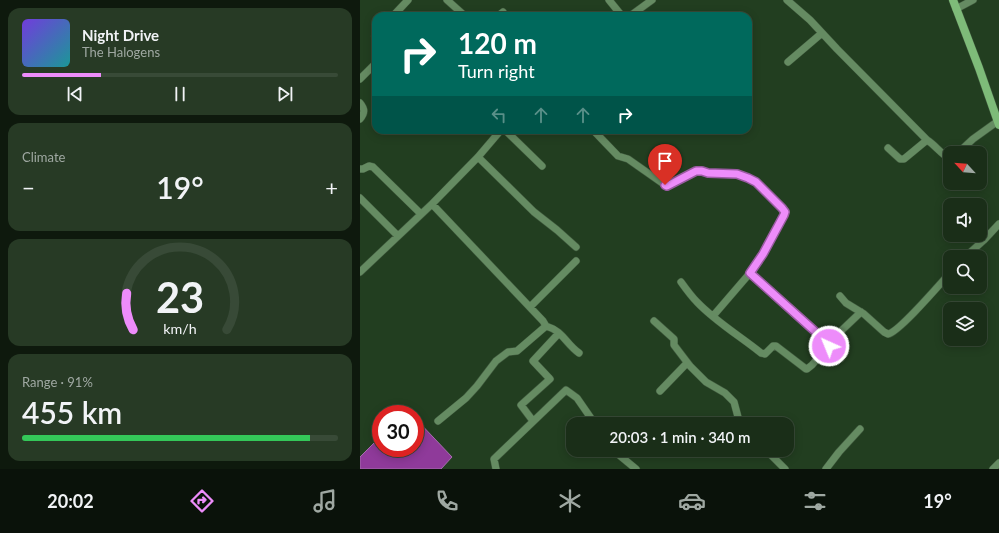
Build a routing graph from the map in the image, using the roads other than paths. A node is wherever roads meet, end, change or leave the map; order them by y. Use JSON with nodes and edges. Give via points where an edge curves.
{"nodes":[{"id":1,"x":408,"y":0,"type":"edge"},
{"id":2,"x":609,"y":0,"type":"edge"},
{"id":3,"x":652,"y":0,"type":"edge"},
{"id":4,"x":788,"y":0,"type":"edge"},
{"id":5,"x":953,"y":0,"type":"edge"},
{"id":6,"x":973,"y":0,"type":"edge"},
{"id":7,"x":450,"y":1,"type":"edge"},
{"id":8,"x":956,"y":9,"type":"junction"},
{"id":9,"x":397,"y":12,"type":"edge"},
{"id":10,"x":461,"y":12,"type":"edge"},
{"id":11,"x":619,"y":12,"type":"edge"},
{"id":12,"x":636,"y":12,"type":"edge"},
{"id":13,"x":822,"y":33,"type":"junction"},
{"id":14,"x":788,"y":62,"type":"dead end"},
{"id":15,"x":372,"y":67,"type":"edge"},
{"id":16,"x":360,"y":78,"type":"edge"},
{"id":17,"x":360,"y":103,"type":"edge"},
{"id":18,"x":360,"y":119,"type":"edge"},
{"id":19,"x":998,"y":123,"type":"edge"},
{"id":20,"x":498,"y":134,"type":"edge"},
{"id":21,"x":509,"y":134,"type":"edge"},
{"id":22,"x":597,"y":134,"type":"edge"},
{"id":23,"x":928,"y":141,"type":"junction"},
{"id":24,"x":966,"y":146,"type":"edge"},
{"id":25,"x":888,"y":148,"type":"dead end"},
{"id":26,"x":943,"y":154,"type":"edge"},
{"id":27,"x":478,"y":157,"type":"junction"},
{"id":28,"x":542,"y":166,"type":"dead end"},
{"id":29,"x":360,"y":169,"type":"edge"},
{"id":30,"x":360,"y":198,"type":"edge"},
{"id":31,"x":432,"y":204,"type":"junction"},
{"id":32,"x":421,"y":214,"type":"junction"},
{"id":33,"x":999,"y":224,"type":"edge"},
{"id":34,"x":398,"y":236,"type":"junction"},
{"id":35,"x":576,"y":247,"type":"dead end"},
{"id":36,"x":973,"y":250,"type":"edge"},
{"id":37,"x":576,"y":261,"type":"dead end"},
{"id":38,"x":360,"y":272,"type":"edge"},
{"id":39,"x":750,"y":273,"type":"junction"},
{"id":40,"x":943,"y":281,"type":"edge"},
{"id":41,"x":681,"y":282,"type":"dead end"},
{"id":42,"x":840,"y":296,"type":"dead end"},
{"id":43,"x":530,"y":307,"type":"junction"},
{"id":44,"x":861,"y":312,"type":"junction"},
{"id":45,"x":713,"y":316,"type":"junction"},
{"id":46,"x":654,"y":321,"type":"dead end"},
{"id":47,"x":546,"y":326,"type":"junction"},
{"id":48,"x":559,"y":333,"type":"junction"},
{"id":49,"x":830,"y":344,"type":"junction"},
{"id":50,"x":579,"y":353,"type":"dead end"},
{"id":51,"x":687,"y":363,"type":"junction"},
{"id":52,"x":660,"y":391,"type":"dead end"},
{"id":53,"x":590,"y":417,"type":"edge"},
{"id":54,"x":738,"y":417,"type":"edge"},
{"id":55,"x":438,"y":421,"type":"dead end"},
{"id":56,"x":533,"y":421,"type":"junction"},
{"id":57,"x":860,"y":429,"type":"dead end"},
{"id":58,"x":621,"y":457,"type":"edge"},
{"id":59,"x":773,"y":457,"type":"edge"},
{"id":60,"x":999,"y":463,"type":"edge"},
{"id":61,"x":496,"y":469,"type":"edge"},
{"id":62,"x":636,"y":469,"type":"edge"},
{"id":63,"x":785,"y":469,"type":"edge"},
{"id":64,"x":826,"y":469,"type":"edge"},
{"id":65,"x":993,"y":469,"type":"edge"}],
"edges":[{"from":1,"to":9,"type":"street"},
{"from":2,"to":11,"type":"street"},
{"from":3,"to":12,"type":"street"},
{"from":4,"to":13,"type":"street"},
{"from":5,"to":8,"type":"street"},
{"from":6,"to":8,"type":"street"},
{"from":7,"to":10,"type":"street"},
{"from":8,"to":19,"type":"street"},
{"from":13,"to":14,"type":"street"},
{"from":13,"to":23,"type":"street"},
{"from":15,"to":16,"type":"street"},
{"from":17,"to":18,"type":"street","via":[[364,113]]},
{"from":19,"to":24,"type":"street"},
{"from":20,"to":27,"type":"street"},
{"from":21,"to":28,"type":"street"},
{"from":22,"to":39,"type":"street","via":[[618,156],[628,159],[667,186],[696,171],[742,175],[756,182],[785,212]]},
{"from":23,"to":25,"type":"street","via":[[904,159],[900,159]]},
{"from":23,"to":26,"type":"street"},
{"from":27,"to":31,"type":"street"},
{"from":27,"to":35,"type":"street","via":[[534,212]]},
{"from":29,"to":32,"type":"street","via":[[373,167]]},
{"from":30,"to":34,"type":"street"},
{"from":31,"to":32,"type":"street"},
{"from":31,"to":43,"type":"street"},
{"from":32,"to":34,"type":"street"},
{"from":33,"to":36,"type":"street"},
{"from":34,"to":38,"type":"street"},
{"from":37,"to":43,"type":"street"},
{"from":39,"to":45,"type":"street"},
{"from":39,"to":49,"type":"street"},
{"from":40,"to":44,"type":"street","via":[[892,334],[884,332]]},
{"from":41,"to":45,"type":"street","via":[[696,301]]},
{"from":42,"to":44,"type":"street"},
{"from":43,"to":47,"type":"street"},
{"from":44,"to":49,"type":"street"},
{"from":45,"to":49,"type":"street","via":[[762,353],[765,354],[776,346],[806,369]]},
{"from":46,"to":51,"type":"street","via":[[674,339],[674,345]]},
{"from":47,"to":48,"type":"street"},
{"from":47,"to":55,"type":"street","via":[[518,351],[508,352],[500,358],[466,398]]},
{"from":48,"to":50,"type":"street"},
{"from":48,"to":56,"type":"street","via":[[533,361],[550,380],[521,405]]},
{"from":51,"to":52,"type":"street"},
{"from":51,"to":54,"type":"street","via":[[706,382],[725,393],[734,402]]},
{"from":53,"to":56,"type":"street","via":[[577,398],[566,390]]},
{"from":56,"to":61,"type":"street","via":[[494,459]]},
{"from":57,"to":64,"type":"street"},
{"from":58,"to":62,"type":"street"},
{"from":59,"to":63,"type":"street"},
{"from":60,"to":65,"type":"street"}]}
